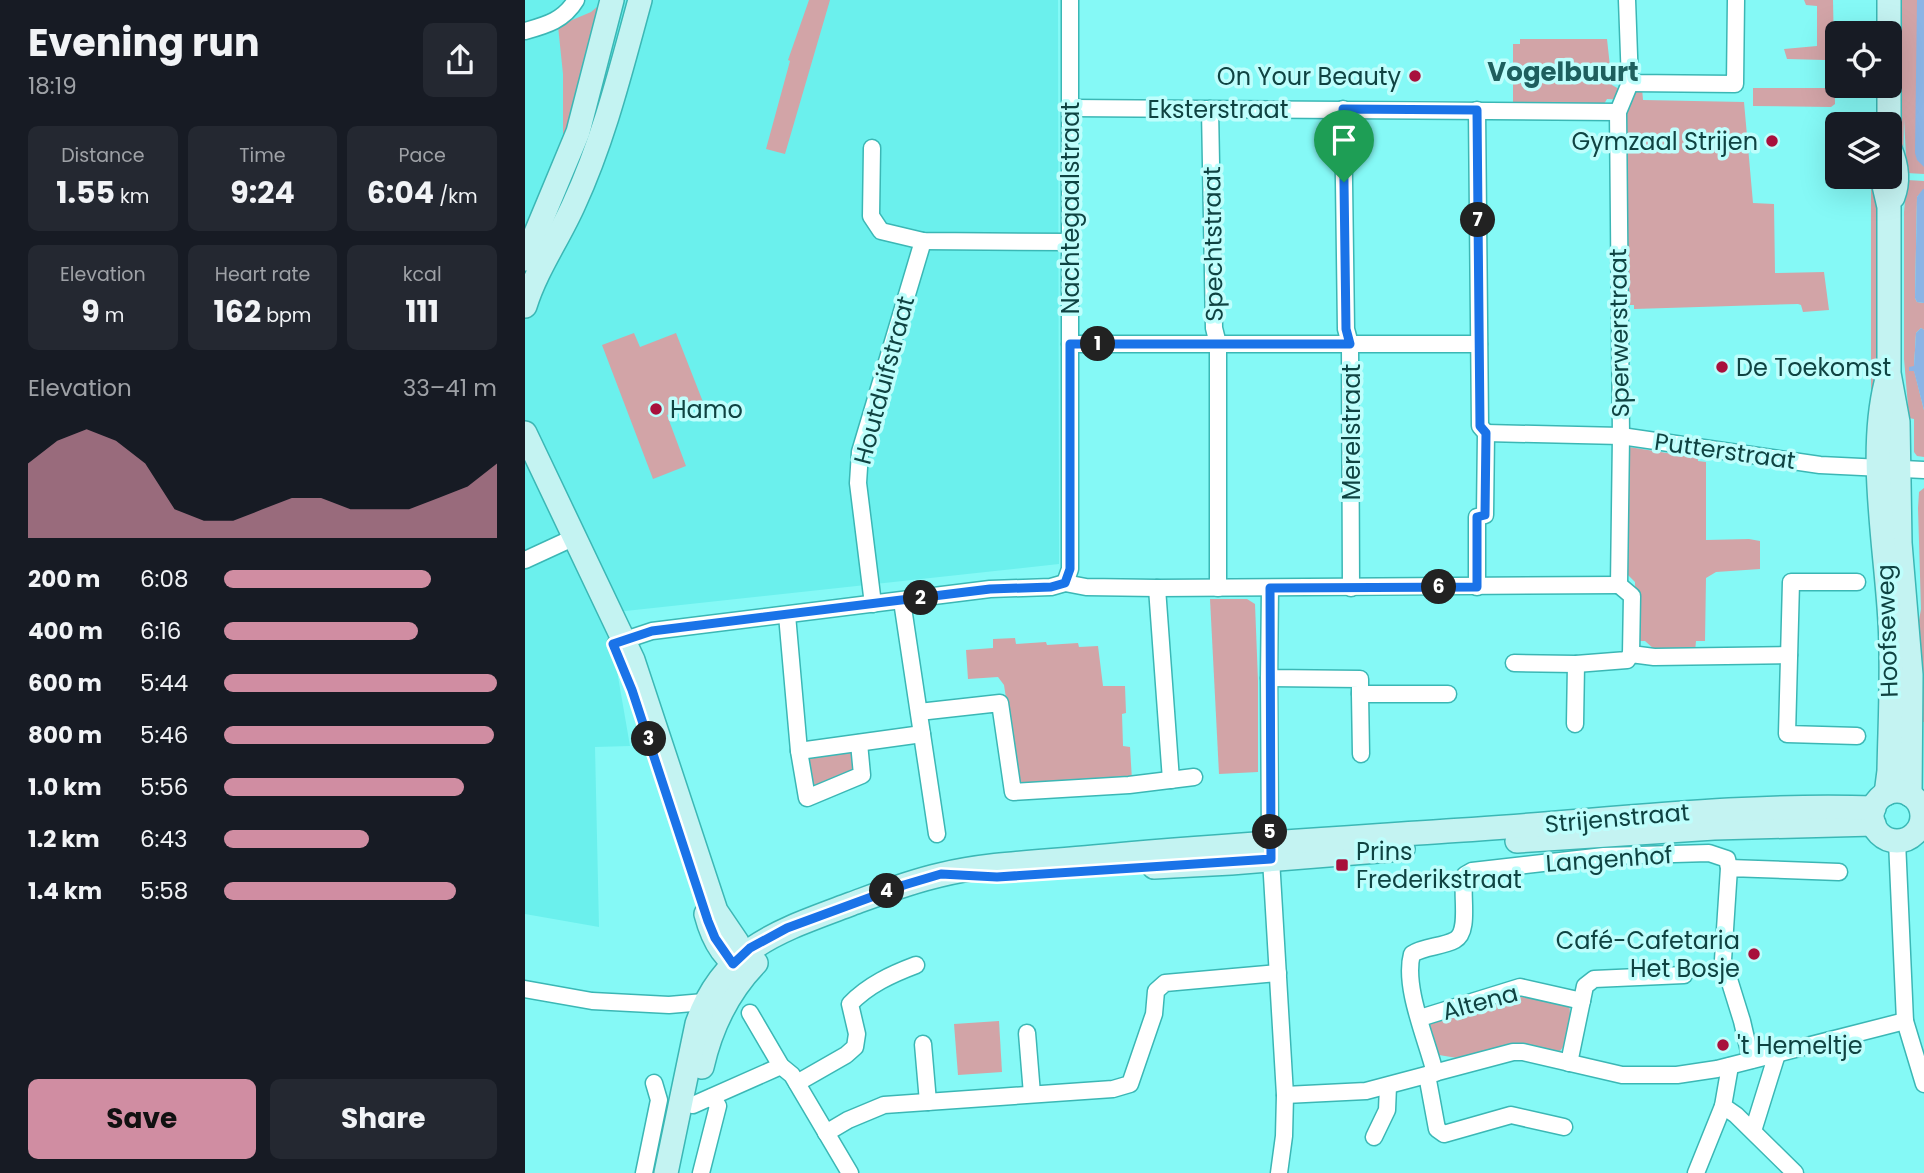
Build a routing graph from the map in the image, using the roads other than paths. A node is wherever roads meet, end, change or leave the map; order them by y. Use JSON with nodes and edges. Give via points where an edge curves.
{"nodes":[{"id":1,"x":576,"y":0,"type":"edge"},
{"id":2,"x":612,"y":0,"type":"edge"},
{"id":3,"x":640,"y":0,"type":"edge"},
{"id":4,"x":1070,"y":0,"type":"edge"},
{"id":5,"x":1627,"y":0,"type":"edge"},
{"id":6,"x":1736,"y":0,"type":"edge"},
{"id":7,"x":1889,"y":0,"type":"edge"},
{"id":8,"x":1889,"y":21,"type":"edge"},
{"id":9,"x":525,"y":31,"type":"edge"},
{"id":10,"x":1630,"y":83,"type":"junction"},
{"id":11,"x":1071,"y":108,"type":"junction"},
{"id":12,"x":1210,"y":109,"type":"junction"},
{"id":13,"x":1343,"y":109,"type":"junction"},
{"id":14,"x":1477,"y":110,"type":"junction"},
{"id":15,"x":1618,"y":112,"type":"junction"},
{"id":16,"x":872,"y":148,"type":"dead end"},
{"id":17,"x":1885,"y":189,"type":"edge"},
{"id":18,"x":1895,"y":189,"type":"edge"},
{"id":19,"x":1889,"y":207,"type":"junction"},
{"id":20,"x":923,"y":241,"type":"junction"},
{"id":21,"x":1070,"y":242,"type":"junction"},
{"id":22,"x":529,"y":270,"type":"edge"},
{"id":23,"x":525,"y":306,"type":"edge"},
{"id":24,"x":1070,"y":344,"type":"junction"},
{"id":25,"x":1218,"y":344,"type":"junction"},
{"id":26,"x":1350,"y":344,"type":"junction"},
{"id":27,"x":1479,"y":344,"type":"junction"},
{"id":28,"x":525,"y":433,"type":"edge"},
{"id":29,"x":1486,"y":433,"type":"junction"},
{"id":30,"x":1621,"y":436,"type":"junction"},
{"id":31,"x":525,"y":462,"type":"edge"},
{"id":32,"x":1889,"y":468,"type":"junction"},
{"id":33,"x":1924,"y":470,"type":"edge"},
{"id":34,"x":568,"y":540,"type":"junction"},
{"id":35,"x":525,"y":559,"type":"edge"},
{"id":36,"x":1857,"y":582,"type":"dead end"},
{"id":37,"x":1065,"y":583,"type":"junction"},
{"id":38,"x":1619,"y":585,"type":"junction"},
{"id":39,"x":1477,"y":587,"type":"junction"},
{"id":40,"x":1157,"y":588,"type":"junction"},
{"id":41,"x":1218,"y":588,"type":"junction"},
{"id":42,"x":1270,"y":588,"type":"junction"},
{"id":43,"x":1351,"y":588,"type":"junction"},
{"id":44,"x":902,"y":601,"type":"junction"},
{"id":45,"x":873,"y":604,"type":"junction"},
{"id":46,"x":787,"y":615,"type":"junction"},
{"id":47,"x":619,"y":642,"type":"junction"},
{"id":48,"x":1631,"y":653,"type":"junction"},
{"id":49,"x":1789,"y":655,"type":"junction"},
{"id":50,"x":1514,"y":663,"type":"dead end"},
{"id":51,"x":1576,"y":664,"type":"junction"},
{"id":52,"x":1269,"y":678,"type":"junction"},
{"id":53,"x":1360,"y":694,"type":"junction"},
{"id":54,"x":1448,"y":694,"type":"dead end"},
{"id":55,"x":919,"y":712,"type":"junction"},
{"id":56,"x":1575,"y":724,"type":"dead end"},
{"id":57,"x":922,"y":734,"type":"junction"},
{"id":58,"x":1857,"y":736,"type":"dead end"},
{"id":59,"x":859,"y":743,"type":"junction"},
{"id":60,"x":799,"y":751,"type":"junction"},
{"id":61,"x":1361,"y":754,"type":"dead end"},
{"id":62,"x":1194,"y":777,"type":"dead end"},
{"id":63,"x":1171,"y":780,"type":"junction"},
{"id":64,"x":1878,"y":808,"type":"junction"},
{"id":65,"x":1920,"y":814,"type":"edge"},
{"id":66,"x":937,"y":834,"type":"dead end"},
{"id":67,"x":1897,"y":841,"type":"junction"},
{"id":68,"x":1270,"y":851,"type":"junction"},
{"id":69,"x":1729,"y":868,"type":"junction"},
{"id":70,"x":1839,"y":872,"type":"dead end"},
{"id":71,"x":741,"y":964,"type":"junction"},
{"id":72,"x":916,"y":965,"type":"dead end"},
{"id":73,"x":1278,"y":974,"type":"junction"},
{"id":74,"x":1684,"y":975,"type":"dead end"},
{"id":75,"x":525,"y":989,"type":"edge"},
{"id":76,"x":1582,"y":1001,"type":"junction"},
{"id":77,"x":704,"y":1002,"type":"junction"},
{"id":78,"x":750,"y":1013,"type":"dead end"},
{"id":79,"x":1420,"y":1018,"type":"junction"},
{"id":80,"x":1905,"y":1021,"type":"junction"},
{"id":81,"x":1027,"y":1033,"type":"dead end"},
{"id":82,"x":923,"y":1044,"type":"dead end"},
{"id":83,"x":1777,"y":1054,"type":"junction"},
{"id":84,"x":1751,"y":1060,"type":"junction"},
{"id":85,"x":1569,"y":1063,"type":"junction"},
{"id":86,"x":781,"y":1066,"type":"junction"},
{"id":87,"x":1730,"y":1066,"type":"junction"},
{"id":88,"x":1431,"y":1074,"type":"junction"},
{"id":89,"x":655,"y":1083,"type":"dead end"},
{"id":90,"x":797,"y":1083,"type":"junction"},
{"id":91,"x":1924,"y":1083,"type":"edge"},
{"id":92,"x":1388,"y":1086,"type":"junction"},
{"id":93,"x":1032,"y":1094,"type":"junction"},
{"id":94,"x":1285,"y":1095,"type":"junction"},
{"id":95,"x":703,"y":1101,"type":"junction"},
{"id":96,"x":928,"y":1102,"type":"junction"},
{"id":97,"x":1723,"y":1106,"type":"junction"},
{"id":98,"x":1564,"y":1127,"type":"dead end"},
{"id":99,"x":1753,"y":1131,"type":"junction"},
{"id":100,"x":826,"y":1133,"type":"junction"},
{"id":101,"x":1374,"y":1137,"type":"dead end"},
{"id":102,"x":644,"y":1173,"type":"edge"},
{"id":103,"x":666,"y":1173,"type":"edge"},
{"id":104,"x":679,"y":1173,"type":"edge"},
{"id":105,"x":701,"y":1173,"type":"edge"},
{"id":106,"x":850,"y":1173,"type":"edge"},
{"id":107,"x":1279,"y":1173,"type":"edge"},
{"id":108,"x":1696,"y":1173,"type":"edge"},
{"id":109,"x":1795,"y":1173,"type":"edge"}],
"edges":[{"from":1,"to":9,"type":"street","via":[[551,24]]},
{"from":2,"to":22,"type":"street","via":[[578,132]]},
{"from":3,"to":22,"type":"street","via":[[599,142],[574,205]]},
{"from":4,"to":11,"type":"street","name":"Nachtegaalstraat"},
{"from":5,"to":10,"type":"street","name":"Sperwerstraat"},
{"from":6,"to":10,"type":"street","via":[[1735,83]]},
{"from":7,"to":8,"type":"street"},
{"from":10,"to":15,"type":"street","name":"Sperwerstraat"},
{"from":11,"to":12,"type":"street","name":"Eksterstraat"},
{"from":11,"to":21,"type":"street","name":"Nachtegaalstraat"},
{"from":12,"to":13,"type":"street","name":"Eksterstraat"},
{"from":12,"to":25,"type":"street","name":"Spechtstraat"},
{"from":13,"to":14,"type":"street","name":"Eksterstraat"},
{"from":13,"to":26,"type":"street","name":"Merelstraat","via":[[1346,329]]},
{"from":14,"to":15,"type":"street","name":"Eksterstraat"},
{"from":14,"to":27,"type":"street"},
{"from":15,"to":30,"type":"street","name":"Sperwerstraat"},
{"from":16,"to":20,"type":"street","via":[[871,216],[881,231]]},
{"from":17,"to":19,"type":"street","name":"Hoofseweg"},
{"from":18,"to":19,"type":"street","name":"Hoofseweg"},
{"from":19,"to":32,"type":"street","name":"Hoofseweg","via":[[1889,373],[1881,403]]},
{"from":20,"to":21,"type":"street"},
{"from":20,"to":45,"type":"street","name":"Houtduifstraat","via":[[860,452],[858,483]]},
{"from":21,"to":24,"type":"street","name":"Nachtegaalstraat"},
{"from":22,"to":23,"type":"street"},
{"from":24,"to":25,"type":"street"},
{"from":24,"to":37,"type":"street","name":"Nachtegaalstraat","via":[[1070,569]]},
{"from":25,"to":26,"type":"street"},
{"from":25,"to":41,"type":"street","name":"Spechtstraat"},
{"from":26,"to":27,"type":"street"},
{"from":26,"to":43,"type":"street","name":"Merelstraat"},
{"from":27,"to":29,"type":"street","via":[[1480,426]]},
{"from":28,"to":34,"type":"street"},
{"from":29,"to":30,"type":"street","name":"Putterstraat"},
{"from":29,"to":39,"type":"street","via":[[1485,515],[1477,517]]},
{"from":30,"to":32,"type":"street","name":"Putterstraat","via":[[1820,464]]},
{"from":30,"to":38,"type":"street","name":"Sperwerstraat"},
{"from":31,"to":34,"type":"street"},
{"from":32,"to":33,"type":"street","name":"Putterstraat"},
{"from":32,"to":64,"type":"street","name":"Hoofseweg","via":[[1881,516],[1891,626],[1889,765]]},
{"from":32,"to":65,"type":"street","name":"Hoofseweg","via":[[1900,543]]},
{"from":34,"to":35,"type":"street"},
{"from":34,"to":47,"type":"street"},
{"from":36,"to":49,"type":"street","via":[[1791,582]]},
{"from":37,"to":40,"type":"street"},
{"from":37,"to":44,"type":"street"},
{"from":38,"to":39,"type":"street"},
{"from":38,"to":48,"type":"street","via":[[1632,596]]},
{"from":39,"to":43,"type":"street"},
{"from":40,"to":41,"type":"street"},
{"from":40,"to":63,"type":"street"},
{"from":41,"to":42,"type":"street"},
{"from":42,"to":43,"type":"street"},
{"from":42,"to":52,"type":"street"},
{"from":44,"to":45,"type":"street"},
{"from":44,"to":55,"type":"street"},
{"from":45,"to":46,"type":"street"},
{"from":46,"to":47,"type":"street","via":[[652,631]]},
{"from":46,"to":60,"type":"street"},
{"from":47,"to":71,"type":"street","via":[[708,921],[715,938]]},
{"from":48,"to":49,"type":"street","via":[[1654,657]]},
{"from":48,"to":51,"type":"street","via":[[1626,660]]},
{"from":49,"to":58,"type":"street","via":[[1787,734]]},
{"from":50,"to":51,"type":"street"},
{"from":51,"to":56,"type":"street"},
{"from":52,"to":53,"type":"street","via":[[1360,679]]},
{"from":52,"to":68,"type":"street"},
{"from":53,"to":54,"type":"street"},
{"from":53,"to":61,"type":"street"},
{"from":55,"to":57,"type":"street"},
{"from":55,"to":63,"type":"street","via":[[1000,703],[1013,792]]},
{"from":57,"to":59,"type":"street"},
{"from":57,"to":66,"type":"street"},
{"from":59,"to":60,"type":"street"},
{"from":59,"to":60,"type":"street","via":[[862,775],[807,798]]},
{"from":62,"to":63,"type":"street"},
{"from":64,"to":65,"type":"street","via":[[1894,791]]},
{"from":64,"to":67,"type":"street","via":[[1882,836]]},
{"from":64,"to":68,"type":"street","name":"Strijenstraat","via":[[1714,828]]},
{"from":65,"to":67,"type":"street","via":[[1909,837]]},
{"from":67,"to":80,"type":"street"},
{"from":68,"to":71,"type":"street","name":"Strijenstraat","via":[[997,877],[941,874],[800,923],[766,952]]},
{"from":68,"to":73,"type":"street"},
{"from":69,"to":70,"type":"street"},
{"from":69,"to":79,"type":"street","name":"Langenhof","via":[[1727,859],[1709,853],[1604,856],[1472,871],[1462,883],[1461,935],[1412,954],[1411,979]]},
{"from":69,"to":84,"type":"street","via":[[1723,960]]},
{"from":71,"to":77,"type":"street"},
{"from":71,"to":95,"type":"street","via":[[706,1050]]},
{"from":72,"to":90,"type":"street","via":[[891,974],[849,1004],[857,1034],[855,1047]]},
{"from":73,"to":93,"type":"street","via":[[1165,983],[1156,991],[1154,1014],[1130,1084]]},
{"from":73,"to":94,"type":"street"},
{"from":74,"to":76,"type":"street","via":[[1594,979],[1585,986]]},
{"from":75,"to":77,"type":"street","via":[[592,1001]]},
{"from":76,"to":79,"type":"street","name":"Altena","via":[[1520,987]]},
{"from":76,"to":85,"type":"street"},
{"from":77,"to":103,"type":"street"},
{"from":78,"to":86,"type":"street"},
{"from":79,"to":88,"type":"street","name":"Langenhof"},
{"from":80,"to":83,"type":"street"},
{"from":80,"to":91,"type":"street"},
{"from":81,"to":93,"type":"street"},
{"from":82,"to":96,"type":"street"},
{"from":83,"to":84,"type":"street"},
{"from":83,"to":99,"type":"street"},
{"from":84,"to":87,"type":"street"},
{"from":85,"to":87,"type":"street","via":[[1631,1076],[1677,1075]]},
{"from":85,"to":88,"type":"street","via":[[1513,1052]]},
{"from":86,"to":90,"type":"street"},
{"from":86,"to":95,"type":"street"},
{"from":87,"to":97,"type":"street"},
{"from":88,"to":92,"type":"street"},
{"from":88,"to":98,"type":"street","name":"Langenhof","via":[[1437,1129],[1444,1134],[1511,1115]]},
{"from":89,"to":102,"type":"street","via":[[659,1100]]},
{"from":90,"to":100,"type":"street"},
{"from":92,"to":94,"type":"street"},
{"from":92,"to":101,"type":"street","via":[[1387,1110]]},
{"from":93,"to":96,"type":"street"},
{"from":94,"to":107,"type":"street"},
{"from":95,"to":104,"type":"street"},
{"from":95,"to":105,"type":"street","via":[[718,1106]]},
{"from":96,"to":100,"type":"street","via":[[884,1105]]},
{"from":97,"to":99,"type":"street"},
{"from":97,"to":108,"type":"street"},
{"from":99,"to":109,"type":"street"},
{"from":100,"to":106,"type":"street"}]}
